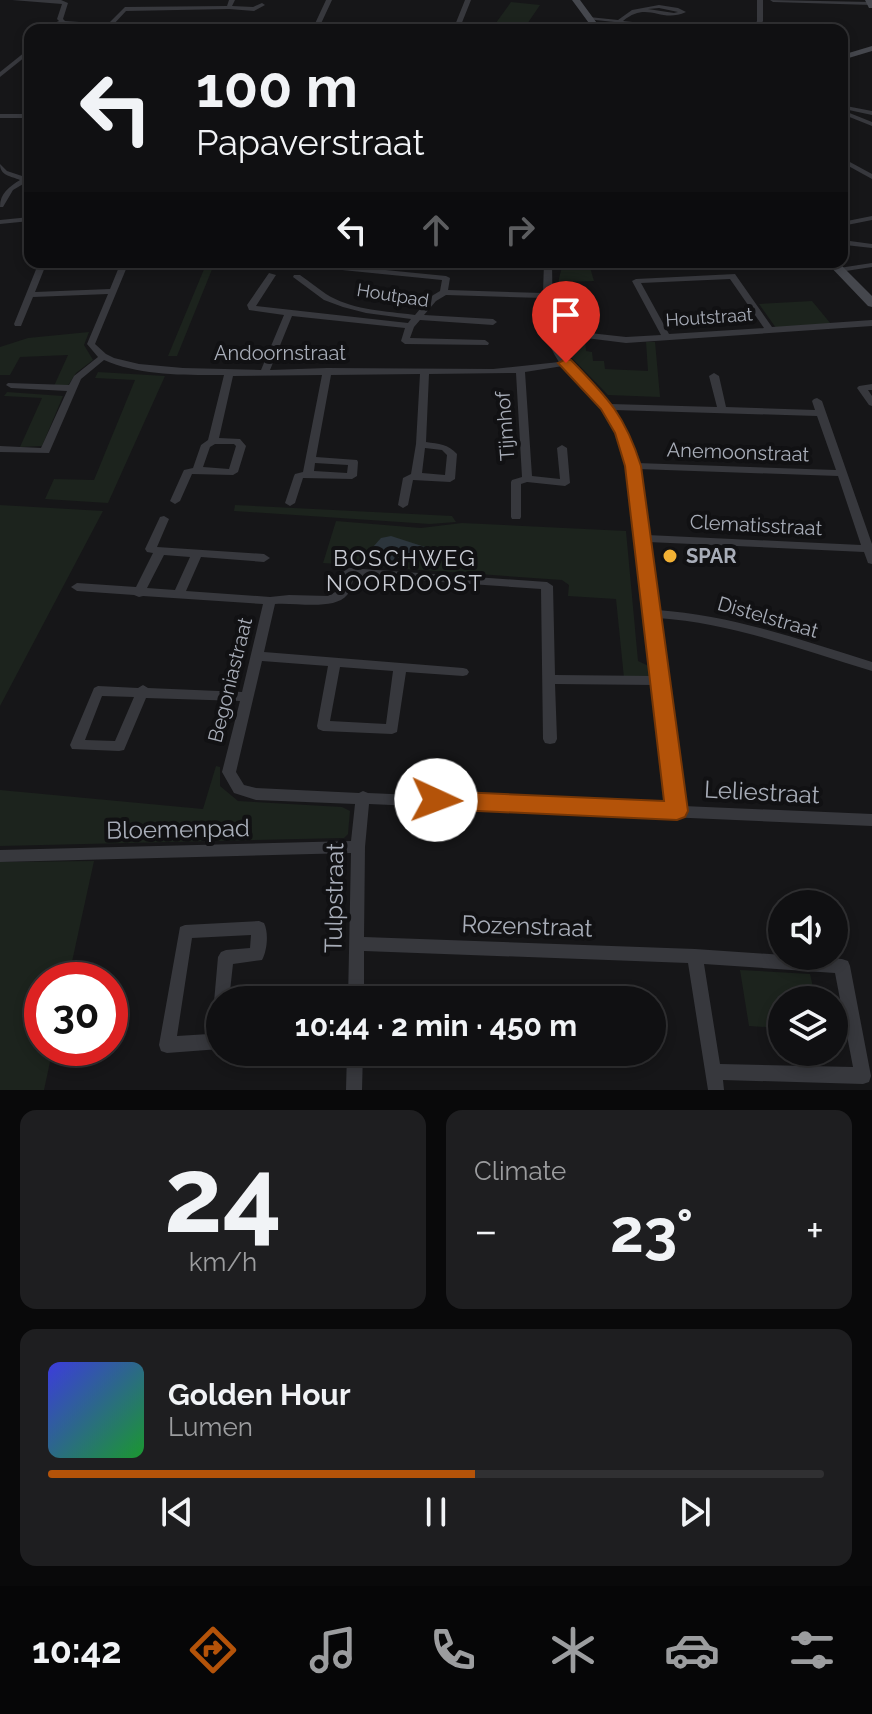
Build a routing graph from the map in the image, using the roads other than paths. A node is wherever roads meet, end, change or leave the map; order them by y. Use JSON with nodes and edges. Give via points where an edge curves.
{"nodes":[{"id":1,"x":15,"y":0,"type":"edge"},
{"id":2,"x":56,"y":0,"type":"edge"},
{"id":3,"x":232,"y":0,"type":"edge"},
{"id":4,"x":329,"y":0,"type":"edge"},
{"id":5,"x":468,"y":0,"type":"edge"},
{"id":6,"x":576,"y":0,"type":"edge"},
{"id":7,"x":760,"y":0,"type":"edge"},
{"id":8,"x":773,"y":0,"type":"edge"},
{"id":9,"x":783,"y":0,"type":"edge"},
{"id":10,"x":871,"y":3,"type":"edge"},
{"id":11,"x":262,"y":5,"type":"dead end"},
{"id":12,"x":229,"y":7,"type":"junction"},
{"id":13,"x":644,"y":10,"type":"junction"},
{"id":14,"x":589,"y":19,"type":"junction"},
{"id":15,"x":621,"y":20,"type":"junction"},
{"id":16,"x":63,"y":22,"type":"junction"},
{"id":17,"x":57,"y":24,"type":"edge"},
{"id":18,"x":86,"y":24,"type":"edge"},
{"id":19,"x":111,"y":24,"type":"edge"},
{"id":20,"x":318,"y":24,"type":"edge"},
{"id":21,"x":458,"y":24,"type":"edge"},
{"id":22,"x":593,"y":24,"type":"edge"},
{"id":23,"x":655,"y":24,"type":"edge"},
{"id":24,"x":758,"y":24,"type":"edge"},
{"id":25,"x":872,"y":48,"type":"edge"},
{"id":26,"x":24,"y":52,"type":"edge"},
{"id":27,"x":848,"y":56,"type":"edge"},
{"id":28,"x":0,"y":75,"type":"edge"},
{"id":29,"x":848,"y":110,"type":"edge"},
{"id":30,"x":848,"y":112,"type":"edge"},
{"id":31,"x":872,"y":113,"type":"edge"},
{"id":32,"x":0,"y":116,"type":"edge"},
{"id":33,"x":24,"y":116,"type":"edge"},
{"id":34,"x":872,"y":124,"type":"edge"},
{"id":35,"x":848,"y":164,"type":"edge"},
{"id":36,"x":0,"y":166,"type":"edge"},
{"id":37,"x":24,"y":177,"type":"edge"},
{"id":38,"x":872,"y":177,"type":"edge"},
{"id":39,"x":24,"y":181,"type":"edge"},
{"id":40,"x":0,"y":205,"type":"edge"},
{"id":41,"x":872,"y":218,"type":"edge"},
{"id":42,"x":24,"y":220,"type":"edge"},
{"id":43,"x":0,"y":222,"type":"edge"},
{"id":44,"x":848,"y":223,"type":"edge"},
{"id":45,"x":848,"y":240,"type":"edge"},
{"id":46,"x":872,"y":246,"type":"edge"},
{"id":47,"x":872,"y":265,"type":"edge"},
{"id":48,"x":848,"y":266,"type":"edge"},
{"id":49,"x":40,"y":268,"type":"edge"},
{"id":50,"x":122,"y":268,"type":"edge"},
{"id":51,"x":345,"y":268,"type":"dead end"},
{"id":52,"x":548,"y":268,"type":"edge"},
{"id":53,"x":838,"y":268,"type":"edge"},
{"id":54,"x":272,"y":275,"type":"dead end"},
{"id":55,"x":297,"y":277,"type":"dead end"},
{"id":56,"x":112,"y":291,"type":"junction"},
{"id":57,"x":444,"y":292,"type":"junction"},
{"id":58,"x":29,"y":295,"type":"junction"},
{"id":59,"x":548,"y":296,"type":"junction"},
{"id":60,"x":872,"y":303,"type":"edge"},
{"id":61,"x":289,"y":313,"type":"junction"},
{"id":62,"x":413,"y":322,"type":"junction"},
{"id":63,"x":493,"y":322,"type":"dead end"},
{"id":64,"x":872,"y":323,"type":"edge"},
{"id":65,"x":18,"y":324,"type":"dead end"},
{"id":66,"x":769,"y":329,"type":"junction"},
{"id":67,"x":549,"y":331,"type":"junction"},
{"id":68,"x":665,"y":335,"type":"junction"},
{"id":69,"x":485,"y":343,"type":"dead end"},
{"id":70,"x":103,"y":357,"type":"junction"},
{"id":71,"x":566,"y":363,"type":"junction"},
{"id":72,"x":230,"y":371,"type":"junction"},
{"id":73,"x":265,"y":371,"type":"junction"},
{"id":74,"x":327,"y":371,"type":"junction"},
{"id":75,"x":425,"y":371,"type":"junction"},
{"id":76,"x":520,"y":371,"type":"junction"},
{"id":77,"x":714,"y":376,"type":"dead end"},
{"id":78,"x":11,"y":385,"type":"dead end"},
{"id":79,"x":872,"y":387,"type":"edge"},
{"id":80,"x":71,"y":388,"type":"junction"},
{"id":81,"x":817,"y":401,"type":"dead end"},
{"id":82,"x":872,"y":403,"type":"edge"},
{"id":83,"x":608,"y":407,"type":"junction"},
{"id":84,"x":722,"y":409,"type":"junction"},
{"id":85,"x":821,"y":413,"type":"junction"},
{"id":86,"x":213,"y":441,"type":"junction"},
{"id":87,"x":421,"y":444,"type":"junction"},
{"id":88,"x":562,"y":448,"type":"dead end"},
{"id":89,"x":0,"y":449,"type":"edge"},
{"id":90,"x":60,"y":450,"type":"dead end"},
{"id":91,"x":45,"y":451,"type":"junction"},
{"id":92,"x":312,"y":460,"type":"junction"},
{"id":93,"x":633,"y":466,"type":"junction"},
{"id":94,"x":197,"y":470,"type":"junction"},
{"id":95,"x":841,"y":473,"type":"junction"},
{"id":96,"x":308,"y":474,"type":"junction"},
{"id":97,"x":416,"y":476,"type":"junction"},
{"id":98,"x":527,"y":479,"type":"junction"},
{"id":99,"x":175,"y":501,"type":"dead end"},
{"id":100,"x":290,"y":503,"type":"dead end"},
{"id":101,"x":403,"y":505,"type":"dead end"},
{"id":102,"x":516,"y":517,"type":"dead end"},
{"id":103,"x":164,"y":519,"type":"dead end"},
{"id":104,"x":643,"y":538,"type":"junction"},
{"id":105,"x":160,"y":551,"type":"junction"},
{"id":106,"x":197,"y":553,"type":"junction"},
{"id":107,"x":870,"y":554,"type":"edge"},
{"id":108,"x":264,"y":558,"type":"dead end"},
{"id":109,"x":77,"y":587,"type":"dead end"},
{"id":110,"x":139,"y":593,"type":"junction"},
{"id":111,"x":179,"y":594,"type":"junction"},
{"id":112,"x":270,"y":601,"type":"junction"},
{"id":113,"x":652,"y":614,"type":"junction"},
{"id":114,"x":256,"y":656,"type":"junction"},
{"id":115,"x":335,"y":663,"type":"junction"},
{"id":116,"x":400,"y":667,"type":"junction"},
{"id":117,"x":872,"y":667,"type":"edge"},
{"id":118,"x":463,"y":672,"type":"dead end"},
{"id":119,"x":549,"y":679,"type":"junction"},
{"id":120,"x":661,"y":681,"type":"junction"},
{"id":121,"x":143,"y":690,"type":"junction"},
{"id":122,"x":247,"y":697,"type":"junction"},
{"id":123,"x":550,"y":739,"type":"dead end"},
{"id":124,"x":256,"y":794,"type":"joint"},
{"id":125,"x":363,"y":797,"type":"junction"},
{"id":126,"x":677,"y":811,"type":"junction"},
{"id":127,"x":872,"y":820,"type":"edge"},
{"id":128,"x":358,"y":847,"type":"junction"},
{"id":129,"x":0,"y":856,"type":"edge"},
{"id":130,"x":357,"y":944,"type":"junction"},
{"id":131,"x":695,"y":956,"type":"junction"},
{"id":132,"x":223,"y":986,"type":"edge"},
{"id":133,"x":356,"y":986,"type":"edge"},
{"id":134,"x":206,"y":1042,"type":"edge"},
{"id":135,"x":355,"y":1066,"type":"edge"},
{"id":136,"x":715,"y":1072,"type":"junction"},
{"id":137,"x":354,"y":1090,"type":"edge"},
{"id":138,"x":716,"y":1090,"type":"edge"}],
"edges":[{"from":1,"to":2,"type":"street"},
{"from":2,"to":16,"type":"street","via":[[65,3]]},
{"from":3,"to":12,"type":"street"},
{"from":4,"to":20,"type":"street"},
{"from":5,"to":21,"type":"street"},
{"from":6,"to":14,"type":"street"},
{"from":7,"to":24,"type":"street"},
{"from":8,"to":9,"type":"street"},
{"from":9,"to":10,"type":"street"},
{"from":11,"to":12,"type":"street"},
{"from":12,"to":19,"type":"street","via":[[125,9]]},
{"from":13,"to":13,"type":"street","via":[[669,15],[683,12],[665,7]]},
{"from":13,"to":15,"type":"street"},
{"from":14,"to":15,"type":"street"},
{"from":14,"to":22,"type":"street"},
{"from":15,"to":23,"type":"street"},
{"from":16,"to":17,"type":"street"},
{"from":16,"to":18,"type":"street"},
{"from":25,"to":27,"type":"street"},
{"from":26,"to":28,"type":"street"},
{"from":29,"to":31,"type":"street"},
{"from":30,"to":34,"type":"street"},
{"from":32,"to":33,"type":"street"},
{"from":35,"to":38,"type":"street"},
{"from":36,"to":37,"type":"street"},
{"from":39,"to":40,"type":"street","via":[[6,193]]},
{"from":41,"to":44,"type":"street"},
{"from":42,"to":43,"type":"street"},
{"from":45,"to":46,"type":"street"},
{"from":47,"to":48,"type":"street"},
{"from":49,"to":58,"type":"street"},
{"from":50,"to":56,"type":"street"},
{"from":51,"to":57,"type":"street","via":[[446,278]]},
{"from":52,"to":59,"type":"street"},
{"from":53,"to":60,"type":"street"},
{"from":54,"to":61,"type":"street","via":[[252,308]]},
{"from":55,"to":62,"type":"street","name":"Houtpad","via":[[332,300]]},
{"from":56,"to":58,"type":"street"},
{"from":56,"to":70,"type":"street","via":[[91,344]]},
{"from":57,"to":59,"type":"street"},
{"from":57,"to":62,"type":"street"},
{"from":58,"to":65,"type":"street"},
{"from":59,"to":67,"type":"street"},
{"from":61,"to":62,"type":"street"},
{"from":61,"to":73,"type":"street"},
{"from":62,"to":63,"type":"street","name":"Houtpad"},
{"from":62,"to":69,"type":"street","via":[[405,341]]},
{"from":64,"to":66,"type":"street","name":"Houtstraat"},
{"from":66,"to":68,"type":"street","name":"Houtstraat"},
{"from":66,"to":68,"type":"street","via":[[732,276],[636,281]]},
{"from":67,"to":68,"type":"street","name":"Houtstraat","via":[[626,340]]},
{"from":67,"to":71,"type":"street"},
{"from":70,"to":72,"type":"street","name":"Andoornstraat","via":[[156,369]]},
{"from":70,"to":80,"type":"street"},
{"from":71,"to":76,"type":"street","name":"Andoornstraat"},
{"from":71,"to":83,"type":"street"},
{"from":72,"to":73,"type":"street","name":"Andoornstraat"},
{"from":72,"to":86,"type":"street"},
{"from":73,"to":74,"type":"street","name":"Andoornstraat"},
{"from":74,"to":75,"type":"street","name":"Andoornstraat"},
{"from":74,"to":92,"type":"street"},
{"from":75,"to":76,"type":"street","name":"Andoornstraat"},
{"from":75,"to":87,"type":"street"},
{"from":76,"to":98,"type":"street","name":"Tijmhof"},
{"from":77,"to":84,"type":"street"},
{"from":78,"to":80,"type":"street"},
{"from":79,"to":82,"type":"street","via":[[862,388]]},
{"from":80,"to":91,"type":"street"},
{"from":81,"to":85,"type":"street"},
{"from":83,"to":84,"type":"street"},
{"from":83,"to":93,"type":"street"},
{"from":84,"to":85,"type":"street"},
{"from":85,"to":95,"type":"street"},
{"from":86,"to":94,"type":"street","via":[[206,445]]},
{"from":86,"to":94,"type":"street","via":[[237,441],[241,446],[233,472]]},
{"from":87,"to":97,"type":"street"},
{"from":87,"to":97,"type":"street","via":[[452,454],[450,479]]},
{"from":88,"to":98,"type":"street","name":"Tijmhof","via":[[565,483]]},
{"from":89,"to":91,"type":"street"},
{"from":90,"to":91,"type":"street"},
{"from":92,"to":96,"type":"street"},
{"from":92,"to":96,"type":"street","via":[[353,462],[352,476]]},
{"from":93,"to":95,"type":"street","name":"Anemoonstraat"},
{"from":93,"to":104,"type":"street"},
{"from":94,"to":99,"type":"street","via":[[188,472]]},
{"from":95,"to":107,"type":"street"},
{"from":96,"to":100,"type":"street","via":[[299,476]]},
{"from":97,"to":101,"type":"street","via":[[408,478]]},
{"from":98,"to":102,"type":"street","name":"Tijmhof","via":[[516,482]]},
{"from":103,"to":105,"type":"street","via":[[151,549]]},
{"from":104,"to":107,"type":"street","name":"Clematisstraat"},
{"from":104,"to":113,"type":"street"},
{"from":105,"to":106,"type":"street"},
{"from":105,"to":110,"type":"street"},
{"from":106,"to":108,"type":"street"},
{"from":106,"to":111,"type":"street"},
{"from":109,"to":110,"type":"street"},
{"from":110,"to":111,"type":"street"},
{"from":111,"to":112,"type":"street"},
{"from":112,"to":114,"type":"street","name":"Begoniastraat"},
{"from":112,"to":119,"type":"street","name":"Begoniastraat","via":[[339,597],[349,572],[547,586]]},
{"from":113,"to":117,"type":"street","name":"Distelstraat","via":[[732,622]]},
{"from":113,"to":120,"type":"street"},
{"from":114,"to":115,"type":"street"},
{"from":114,"to":122,"type":"street","name":"Begoniastraat"},
{"from":115,"to":116,"type":"street"},
{"from":115,"to":116,"type":"street","via":[[323,726],[392,729]]},
{"from":116,"to":118,"type":"street"},
{"from":119,"to":120,"type":"street"},
{"from":119,"to":123,"type":"street"},
{"from":120,"to":126,"type":"street"},
{"from":121,"to":121,"type":"street","via":[[98,691],[77,745],[119,746]]},
{"from":121,"to":122,"type":"street"},
{"from":122,"to":124,"type":"street","name":"Begoniastraat","via":[[229,772],[239,789]]},
{"from":124,"to":125,"type":"street","name":"Bloemenpad"},
{"from":125,"to":126,"type":"street","name":"Leliestraat"},
{"from":125,"to":128,"type":"street","name":"Tulpstraat"},
{"from":126,"to":127,"type":"street","name":"Leliestraat"},
{"from":128,"to":129,"type":"street","name":"Bloemenpad"},
{"from":128,"to":130,"type":"street","name":"Tulpstraat"},
{"from":130,"to":131,"type":"street","name":"Rozenstraat"},
{"from":130,"to":133,"type":"street","name":"Tulpstraat"},
{"from":131,"to":136,"type":"street"},
{"from":131,"to":136,"type":"street","name":"Rozenstraat","via":[[842,966],[863,1076]]},
{"from":132,"to":134,"type":"street","via":[[226,957],[257,955],[259,928],[185,932],[167,1045]]},
{"from":135,"to":137,"type":"street"},
{"from":136,"to":138,"type":"street"}]}
